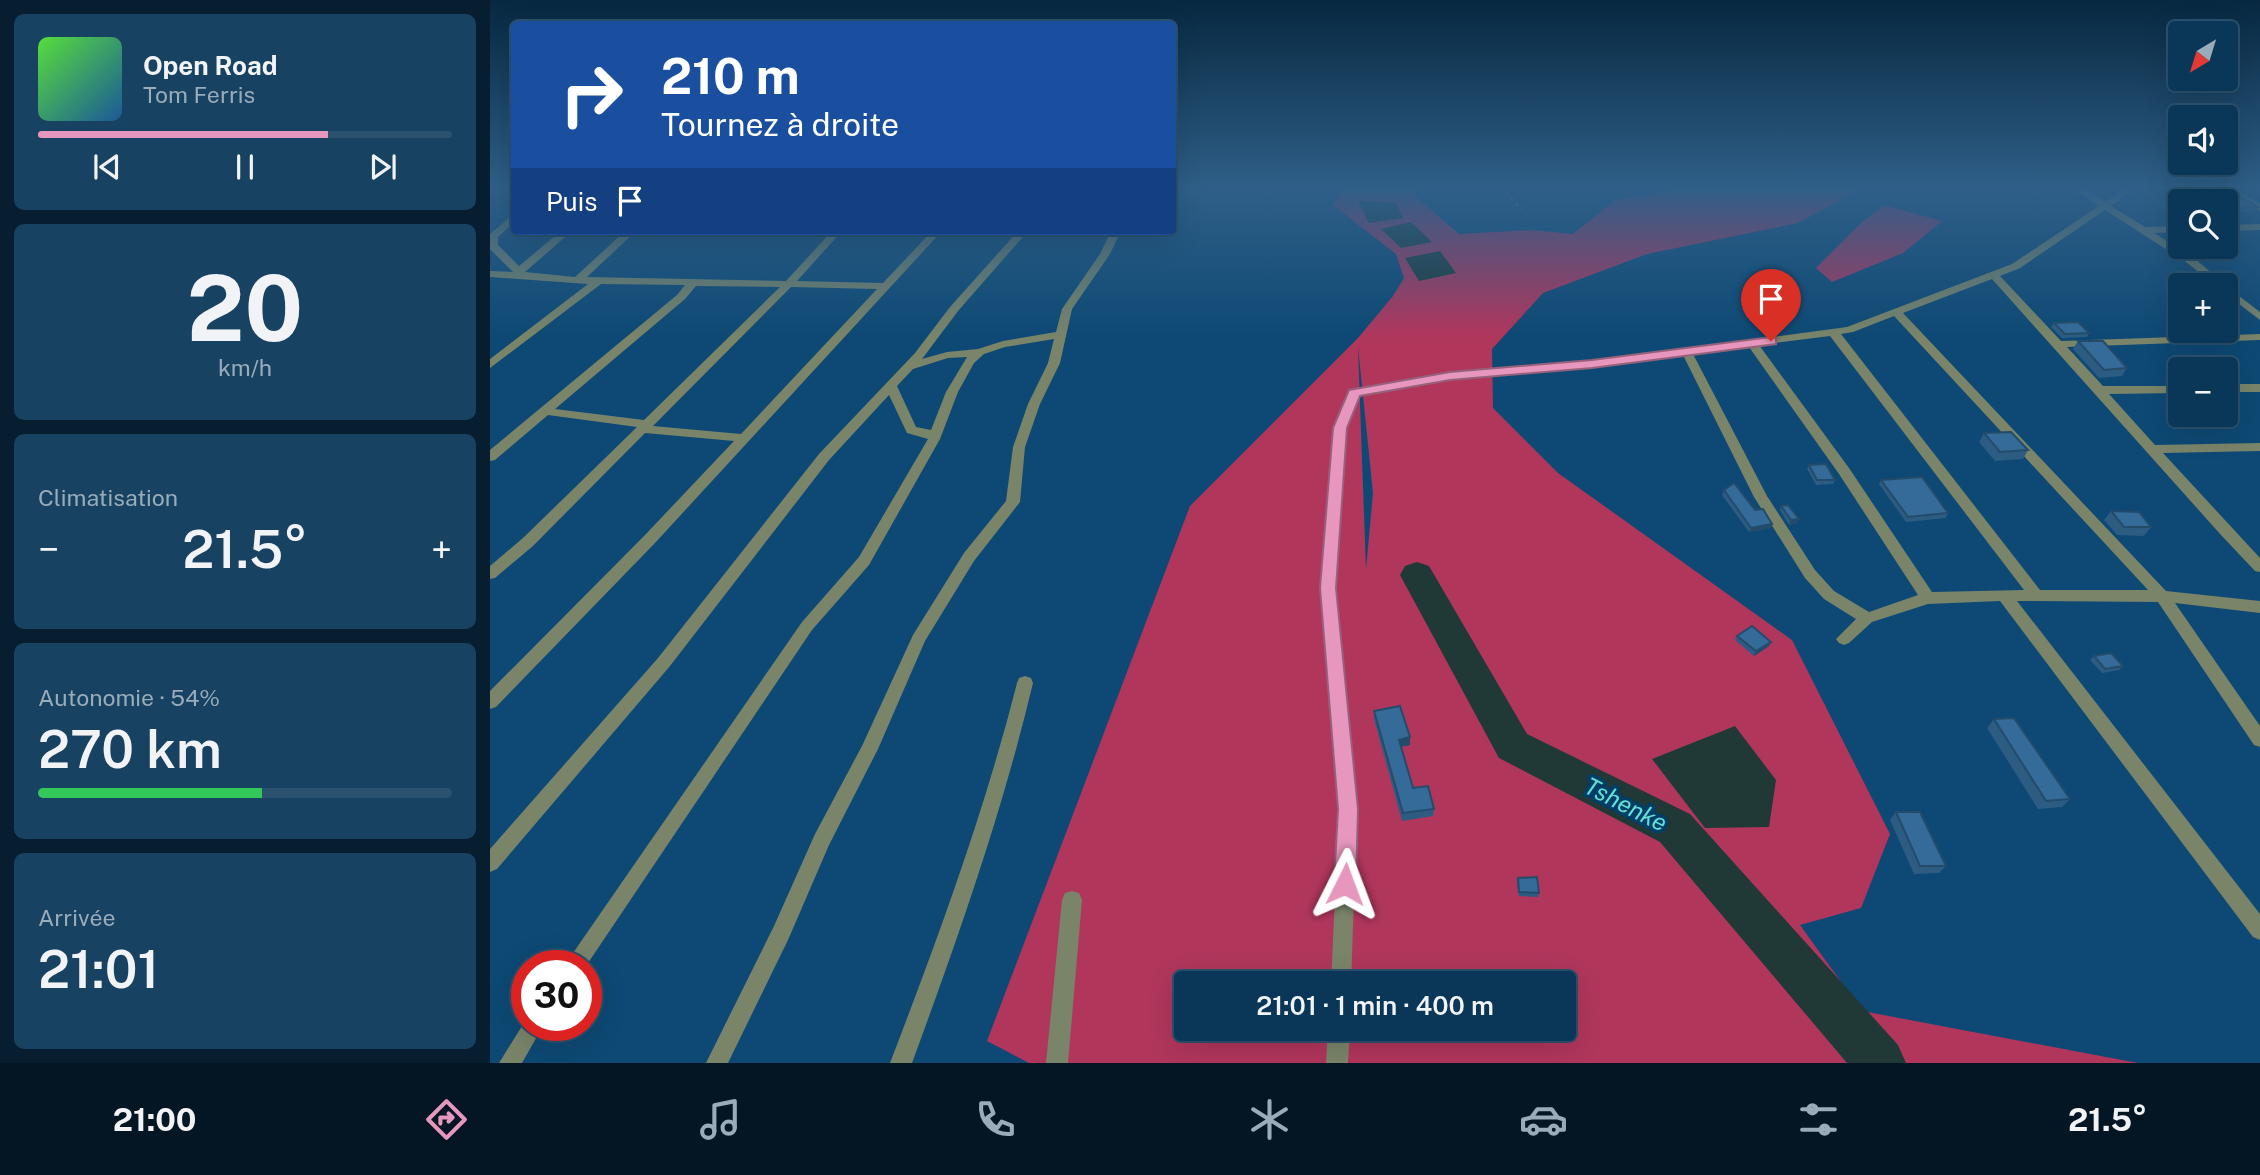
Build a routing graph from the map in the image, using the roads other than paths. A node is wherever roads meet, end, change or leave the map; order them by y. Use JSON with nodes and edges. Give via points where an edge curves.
{"nodes":[{"id":1,"x":493,"y":238,"type":"edge"},
{"id":2,"x":560,"y":238,"type":"edge"},
{"id":3,"x":624,"y":238,"type":"edge"},
{"id":4,"x":831,"y":238,"type":"edge"},
{"id":5,"x":931,"y":238,"type":"edge"},
{"id":6,"x":1017,"y":238,"type":"edge"},
{"id":7,"x":1113,"y":238,"type":"edge"},
{"id":8,"x":2061,"y":238,"type":"edge"},
{"id":9,"x":2156,"y":238,"type":"edge"},
{"id":10,"x":521,"y":273,"type":"junction"},
{"id":11,"x":2206,"y":273,"type":"edge"},
{"id":12,"x":490,"y":274,"type":"edge"},
{"id":13,"x":1994,"y":275,"type":"junction"},
{"id":14,"x":578,"y":280,"type":"junction"},
{"id":15,"x":598,"y":280,"type":"junction"},
{"id":16,"x":694,"y":281,"type":"junction"},
{"id":17,"x":790,"y":283,"type":"junction"},
{"id":18,"x":884,"y":286,"type":"junction"},
{"id":19,"x":2238,"y":299,"type":"edge"},
{"id":20,"x":1896,"y":312,"type":"junction"},
{"id":21,"x":2260,"y":317,"type":"edge"},
{"id":22,"x":1834,"y":333,"type":"junction"},
{"id":23,"x":1061,"y":335,"type":"junction"},
{"id":24,"x":2260,"y":337,"type":"edge"},
{"id":25,"x":1752,"y":343,"type":"junction"},
{"id":26,"x":2060,"y":344,"type":"junction"},
{"id":27,"x":1686,"y":351,"type":"junction"},
{"id":28,"x":980,"y":352,"type":"junction"},
{"id":29,"x":490,"y":365,"type":"edge"},
{"id":30,"x":908,"y":367,"type":"junction"},
{"id":31,"x":891,"y":386,"type":"junction"},
{"id":32,"x":2238,"y":388,"type":"edge"},
{"id":33,"x":2260,"y":388,"type":"edge"},
{"id":34,"x":2168,"y":389,"type":"edge"},
{"id":35,"x":2102,"y":390,"type":"junction"},
{"id":36,"x":544,"y":411,"type":"junction"},
{"id":37,"x":644,"y":426,"type":"junction"},
{"id":38,"x":935,"y":435,"type":"junction"},
{"id":39,"x":743,"y":438,"type":"junction"},
{"id":40,"x":2260,"y":447,"type":"edge"},
{"id":41,"x":2153,"y":449,"type":"junction"},
{"id":42,"x":490,"y":457,"type":"edge"},
{"id":43,"x":2260,"y":567,"type":"edge"},
{"id":44,"x":490,"y":574,"type":"edge"},
{"id":45,"x":2004,"y":595,"type":"junction"},
{"id":46,"x":2036,"y":595,"type":"junction"},
{"id":47,"x":2162,"y":596,"type":"junction"},
{"id":48,"x":1928,"y":598,"type":"junction"},
{"id":49,"x":2260,"y":607,"type":"edge"},
{"id":50,"x":1867,"y":618,"type":"junction"},
{"id":51,"x":1844,"y":639,"type":"dead end"},
{"id":52,"x":1025,"y":683,"type":"dead end"},
{"id":53,"x":490,"y":702,"type":"edge"},
{"id":54,"x":2260,"y":740,"type":"edge"},
{"id":55,"x":490,"y":863,"type":"edge"},
{"id":56,"x":1072,"y":900,"type":"dead end"},
{"id":57,"x":2260,"y":930,"type":"edge"},
{"id":58,"x":585,"y":950,"type":"edge"},
{"id":59,"x":1341,"y":971,"type":"edge"},
{"id":60,"x":524,"y":1041,"type":"edge"},
{"id":61,"x":1338,"y":1041,"type":"edge"},
{"id":62,"x":510,"y":1063,"type":"edge"},
{"id":63,"x":717,"y":1063,"type":"edge"},
{"id":64,"x":901,"y":1063,"type":"edge"},
{"id":65,"x":1057,"y":1063,"type":"edge"},
{"id":66,"x":1337,"y":1063,"type":"edge"}],
"edges":[{"from":1,"to":10,"type":"street","via":[[493,246]]},
{"from":2,"to":10,"type":"street"},
{"from":3,"to":14,"type":"street"},
{"from":4,"to":17,"type":"street"},
{"from":5,"to":18,"type":"street"},
{"from":6,"to":30,"type":"street"},
{"from":7,"to":23,"type":"street","via":[[1067,309]]},
{"from":8,"to":13,"type":"street"},
{"from":9,"to":11,"type":"street"},
{"from":10,"to":12,"type":"street"},
{"from":10,"to":14,"type":"street"},
{"from":13,"to":20,"type":"street"},
{"from":13,"to":26,"type":"street"},
{"from":14,"to":15,"type":"street"},
{"from":15,"to":16,"type":"street"},
{"from":15,"to":29,"type":"street"},
{"from":16,"to":17,"type":"street"},
{"from":16,"to":36,"type":"street","via":[[681,298]]},
{"from":17,"to":18,"type":"street"},
{"from":17,"to":37,"type":"street"},
{"from":18,"to":39,"type":"street"},
{"from":19,"to":21,"type":"street"},
{"from":20,"to":22,"type":"street"},
{"from":20,"to":47,"type":"street"},
{"from":22,"to":25,"type":"street"},
{"from":22,"to":46,"type":"street"},
{"from":23,"to":28,"type":"street"},
{"from":23,"to":63,"type":"street","via":[[1019,447],[1013,502],[969,557],[918,639]]},
{"from":24,"to":26,"type":"street"},
{"from":25,"to":27,"type":"street"},
{"from":25,"to":48,"type":"street"},
{"from":26,"to":35,"type":"street"},
{"from":27,"to":50,"type":"street","via":[[1761,497],[1810,575],[1829,595]]},
{"from":27,"to":59,"type":"street","via":[[1450,376],[1354,393],[1340,428],[1328,588],[1348,809]]},
{"from":28,"to":30,"type":"street","via":[[947,355]]},
{"from":28,"to":38,"type":"street","via":[[969,361],[952,392]]},
{"from":30,"to":31,"type":"street"},
{"from":31,"to":38,"type":"street","via":[[911,430]]},
{"from":31,"to":55,"type":"street","via":[[824,457],[664,662]]},
{"from":32,"to":33,"type":"street"},
{"from":34,"to":35,"type":"street"},
{"from":35,"to":41,"type":"street"},
{"from":36,"to":37,"type":"street"},
{"from":36,"to":42,"type":"street"},
{"from":37,"to":39,"type":"street"},
{"from":37,"to":44,"type":"street"},
{"from":38,"to":58,"type":"street","via":[[864,561],[807,626]]},
{"from":39,"to":53,"type":"street"},
{"from":40,"to":41,"type":"street"},
{"from":41,"to":43,"type":"street"},
{"from":45,"to":46,"type":"street"},
{"from":45,"to":48,"type":"street"},
{"from":45,"to":57,"type":"street"},
{"from":46,"to":47,"type":"street"},
{"from":47,"to":49,"type":"street"},
{"from":47,"to":54,"type":"street"},
{"from":48,"to":50,"type":"street"},
{"from":50,"to":51,"type":"street"},
{"from":52,"to":64,"type":"street","via":[[1006,761]]},
{"from":56,"to":65,"type":"street"},
{"from":60,"to":62,"type":"street"},
{"from":61,"to":66,"type":"street"}]}
